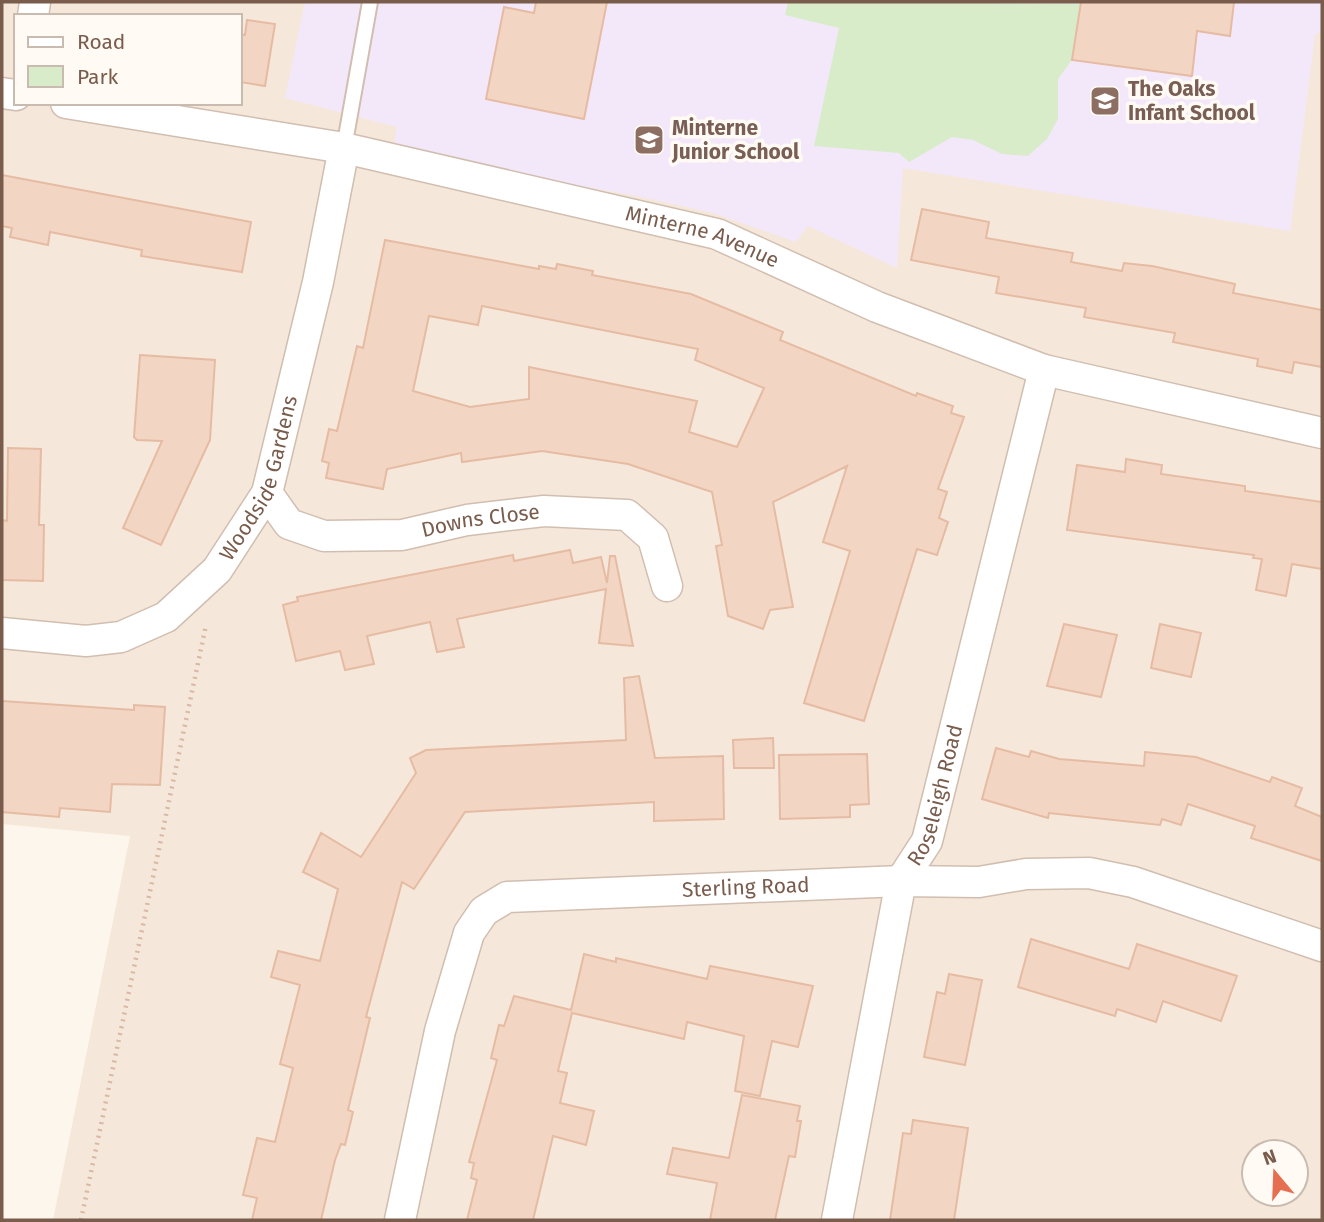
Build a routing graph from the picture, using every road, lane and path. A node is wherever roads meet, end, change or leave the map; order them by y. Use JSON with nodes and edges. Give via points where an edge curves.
{"nodes":[{"id":1,"x":370,"y":2,"type":"edge"},
{"id":2,"x":78,"y":105,"type":"edge"},
{"id":3,"x":344,"y":148,"type":"junction"},
{"id":4,"x":1044,"y":370,"type":"junction"},
{"id":5,"x":1322,"y":433,"type":"edge"},
{"id":6,"x":267,"y":493,"type":"junction"},
{"id":7,"x":667,"y":586,"type":"dead end"},
{"id":8,"x":206,"y":624,"type":"dead end"},
{"id":9,"x":2,"y":633,"type":"edge"},
{"id":10,"x":901,"y":881,"type":"junction"},
{"id":11,"x":1322,"y":946,"type":"edge"},
{"id":12,"x":81,"y":1220,"type":"edge"},
{"id":13,"x":400,"y":1220,"type":"edge"},
{"id":14,"x":837,"y":1220,"type":"edge"}],
"edges":[{"from":1,"to":3,"type":"lane"},
{"from":2,"to":3,"type":"street","name":"Minterne Avenue"},
{"from":3,"to":4,"type":"street","name":"Minterne Avenue","via":[[717,234],[877,307]]},
{"from":3,"to":6,"type":"street","name":"Woodside Gardens","via":[[318,282]]},
{"from":4,"to":5,"type":"street","name":"Minterne Avenue"},
{"from":4,"to":10,"type":"street","name":"Roseleigh Road","via":[[927,841]]},
{"from":6,"to":7,"type":"street","name":"Downs Close","via":[[289,524],[324,536],[402,535],[467,520],[544,510],[627,515],[653,538]]},
{"from":6,"to":9,"type":"street","name":"Woodside Gardens","via":[[217,570],[166,617],[121,637],[86,641]]},
{"from":8,"to":12,"type":"path"},
{"from":10,"to":11,"type":"street","name":"Sterling Road","via":[[979,882],[1026,874],[1089,873],[1133,882]]},
{"from":10,"to":13,"type":"street","name":"Sterling Road","via":[[507,897],[484,911],[469,933],[440,1031]]},
{"from":10,"to":14,"type":"street","name":"Roseleigh Road"}]}
